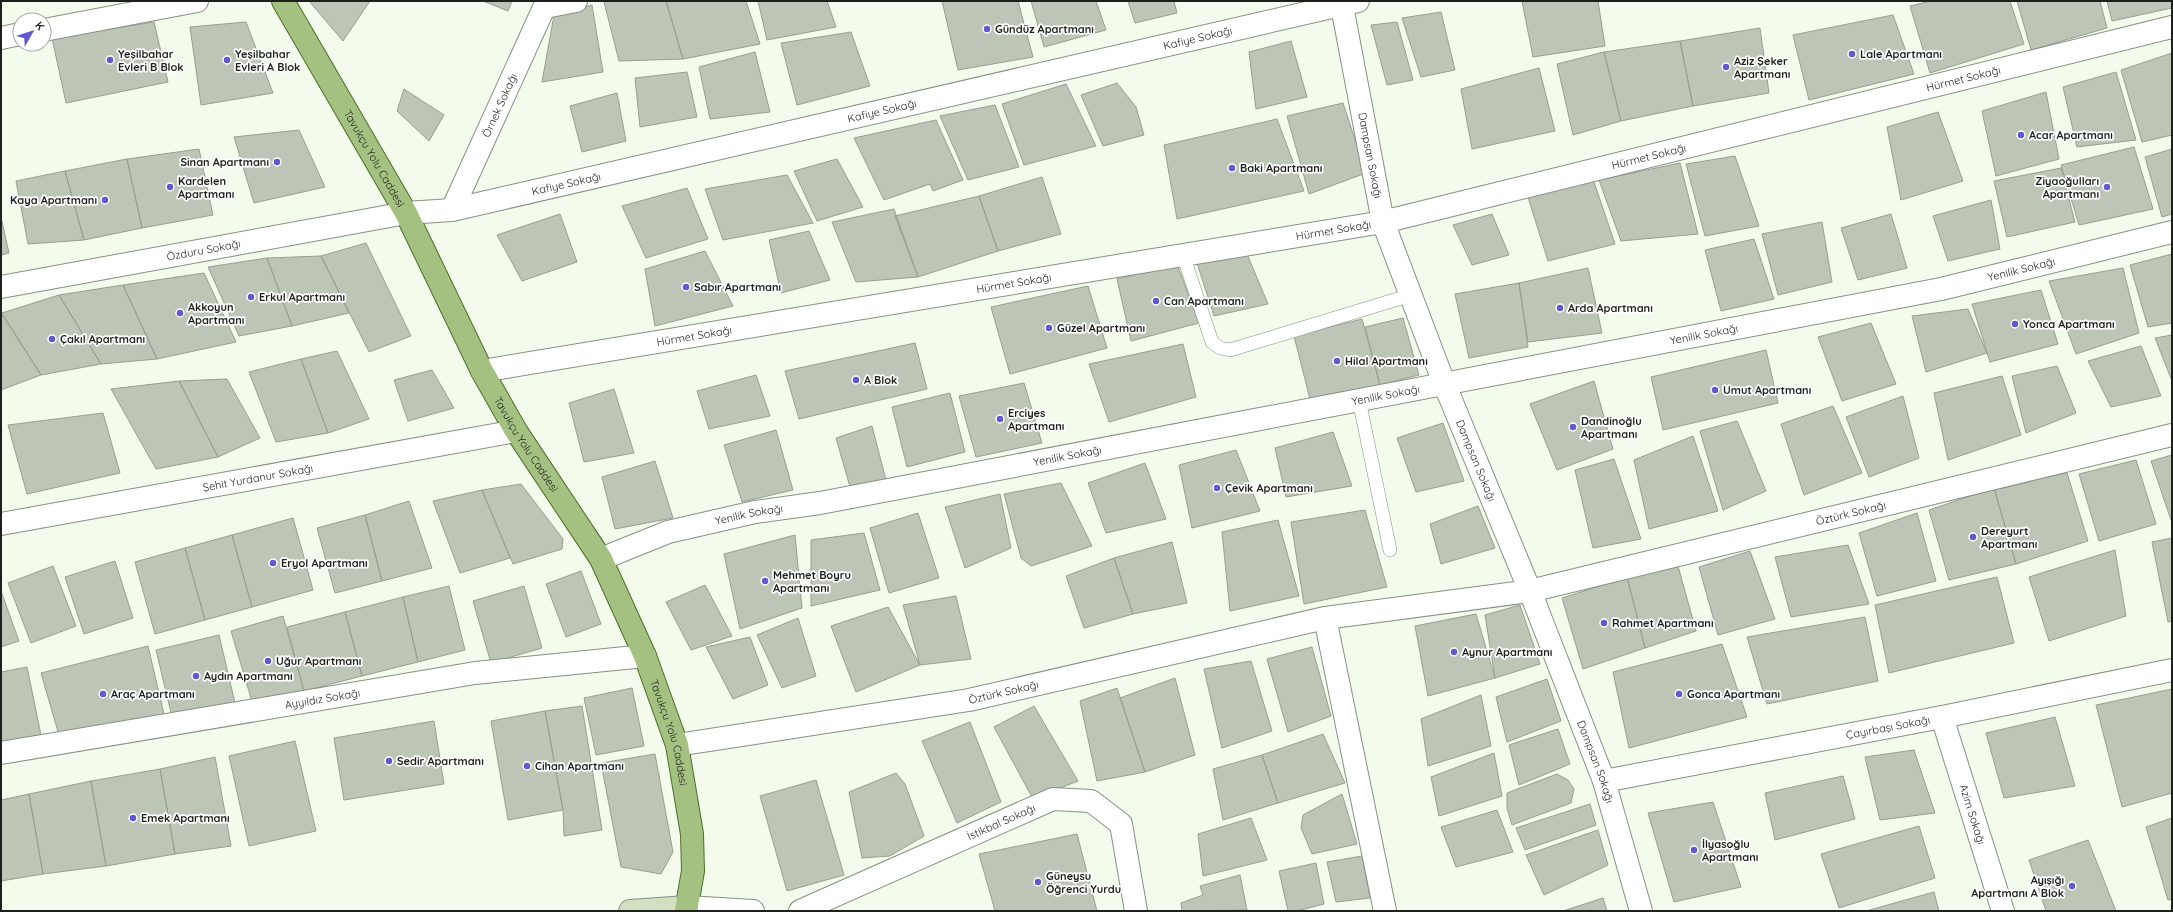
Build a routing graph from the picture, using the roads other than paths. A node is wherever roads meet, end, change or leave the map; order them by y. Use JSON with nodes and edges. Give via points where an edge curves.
{"nodes":[{"id":1,"x":197,"y":1,"type":"edge"},
{"id":2,"x":283,"y":1,"type":"edge"},
{"id":3,"x":576,"y":1,"type":"edge"},
{"id":4,"x":1347,"y":2,"type":"edge"},
{"id":5,"x":546,"y":4,"type":"edge"},
{"id":6,"x":2172,"y":27,"type":"edge"},
{"id":7,"x":52,"y":28,"type":"edge"},
{"id":8,"x":12,"y":36,"type":"edge"},
{"id":9,"x":1,"y":38,"type":"edge"},
{"id":10,"x":452,"y":210,"type":"junction"},
{"id":11,"x":406,"y":213,"type":"junction"},
{"id":12,"x":1383,"y":222,"type":"junction"},
{"id":13,"x":2172,"y":232,"type":"edge"},
{"id":14,"x":1182,"y":255,"type":"junction"},
{"id":15,"x":1,"y":287,"type":"edge"},
{"id":16,"x":1411,"y":295,"type":"junction"},
{"id":17,"x":482,"y":371,"type":"junction"},
{"id":18,"x":1444,"y":383,"type":"junction"},
{"id":19,"x":1359,"y":400,"type":"junction"},
{"id":20,"x":516,"y":431,"type":"junction"},
{"id":21,"x":2172,"y":435,"type":"edge"},
{"id":22,"x":1,"y":524,"type":"edge"},
{"id":23,"x":1390,"y":550,"type":"dead end"},
{"id":24,"x":601,"y":558,"type":"junction"},
{"id":25,"x":1530,"y":591,"type":"junction"},
{"id":26,"x":1325,"y":618,"type":"junction"},
{"id":27,"x":645,"y":656,"type":"junction"},
{"id":28,"x":2172,"y":670,"type":"edge"},
{"id":29,"x":1942,"y":717,"type":"junction"},
{"id":30,"x":677,"y":745,"type":"junction"},
{"id":31,"x":1,"y":753,"type":"edge"},
{"id":32,"x":1604,"y":781,"type":"junction"},
{"id":33,"x":686,"y":909,"type":"edge"},
{"id":34,"x":630,"y":911,"type":"edge"},
{"id":35,"x":753,"y":911,"type":"edge"},
{"id":36,"x":800,"y":911,"type":"edge"},
{"id":37,"x":1136,"y":911,"type":"edge"},
{"id":38,"x":1385,"y":911,"type":"edge"},
{"id":39,"x":1641,"y":911,"type":"edge"},
{"id":40,"x":2004,"y":911,"type":"edge"}],
"edges":[{"from":1,"to":7,"type":"street"},
{"from":2,"to":11,"type":"main road","name":"Tavukçu Yolu Caddesi"},
{"from":3,"to":5,"type":"street"},
{"from":4,"to":10,"type":"street","name":"Kafiye Sokağı"},
{"from":4,"to":12,"type":"street","name":"Dampsan Sokağı"},
{"from":5,"to":10,"type":"street","name":"Örnek Sokağı"},
{"from":6,"to":12,"type":"street","name":"Hürmet Sokağı"},
{"from":8,"to":9,"type":"street"},
{"from":10,"to":11,"type":"street","name":"Kafiye Sokağı"},
{"from":11,"to":15,"type":"street","name":"Özduru Sokağı"},
{"from":11,"to":17,"type":"main road","name":"Tavukçu Yolu Caddesi"},
{"from":12,"to":14,"type":"street","name":"Hürmet Sokağı"},
{"from":12,"to":16,"type":"street","name":"Dampsan Sokağı"},
{"from":13,"to":18,"type":"street","name":"Yenilik Sokağı","via":[[1941,289]]},
{"from":14,"to":16,"type":"lane","via":[[1212,342],[1225,350]]},
{"from":14,"to":17,"type":"street","name":"Hürmet Sokağı"},
{"from":16,"to":18,"type":"street","name":"Dampsan Sokağı"},
{"from":17,"to":20,"type":"main road","name":"Tavukçu Yolu Caddesi"},
{"from":18,"to":19,"type":"street","name":"Yenilik Sokağı"},
{"from":18,"to":25,"type":"street","name":"Dampsan Sokağı"},
{"from":19,"to":23,"type":"lane"},
{"from":19,"to":24,"type":"street","name":"Yenilik Sokağı","via":[[820,503],[755,512],[668,532]]},
{"from":20,"to":22,"type":"street","name":"Şehit Yurdanur Sokağı"},
{"from":20,"to":24,"type":"main road","name":"Tavukçu Yolu Caddesi"},
{"from":21,"to":25,"type":"street","name":"Öztürk Sokağı"},
{"from":24,"to":27,"type":"main road","name":"Tavukçu Yolu Caddesi"},
{"from":25,"to":26,"type":"street","name":"Öztürk Sokağı"},
{"from":25,"to":32,"type":"street","name":"Dampsan Sokağı"},
{"from":26,"to":30,"type":"street","name":"Öztürk Sokağı","via":[[969,700]]},
{"from":26,"to":38,"type":"street"},
{"from":27,"to":30,"type":"main road","name":"Tavukçu Yolu Caddesi"},
{"from":27,"to":31,"type":"street","name":"Ayyıldız Sokağı","via":[[475,673]]},
{"from":28,"to":29,"type":"street","name":"Çayırbaşı Sokağı"},
{"from":29,"to":32,"type":"street","name":"Çayırbaşı Sokağı"},
{"from":29,"to":40,"type":"street","name":"Azim Sokağı"},
{"from":30,"to":33,"type":"main road","name":"Tavukçu Yolu Caddesi","via":[[692,834],[693,871]]},
{"from":32,"to":39,"type":"street","name":"Dampsan Sokağı"},
{"from":33,"to":34,"type":"street"},
{"from":33,"to":35,"type":"street"},
{"from":36,"to":37,"type":"street","name":"İstikbal Sokağı","via":[[1054,799],[1091,801],[1121,824]]}]}
